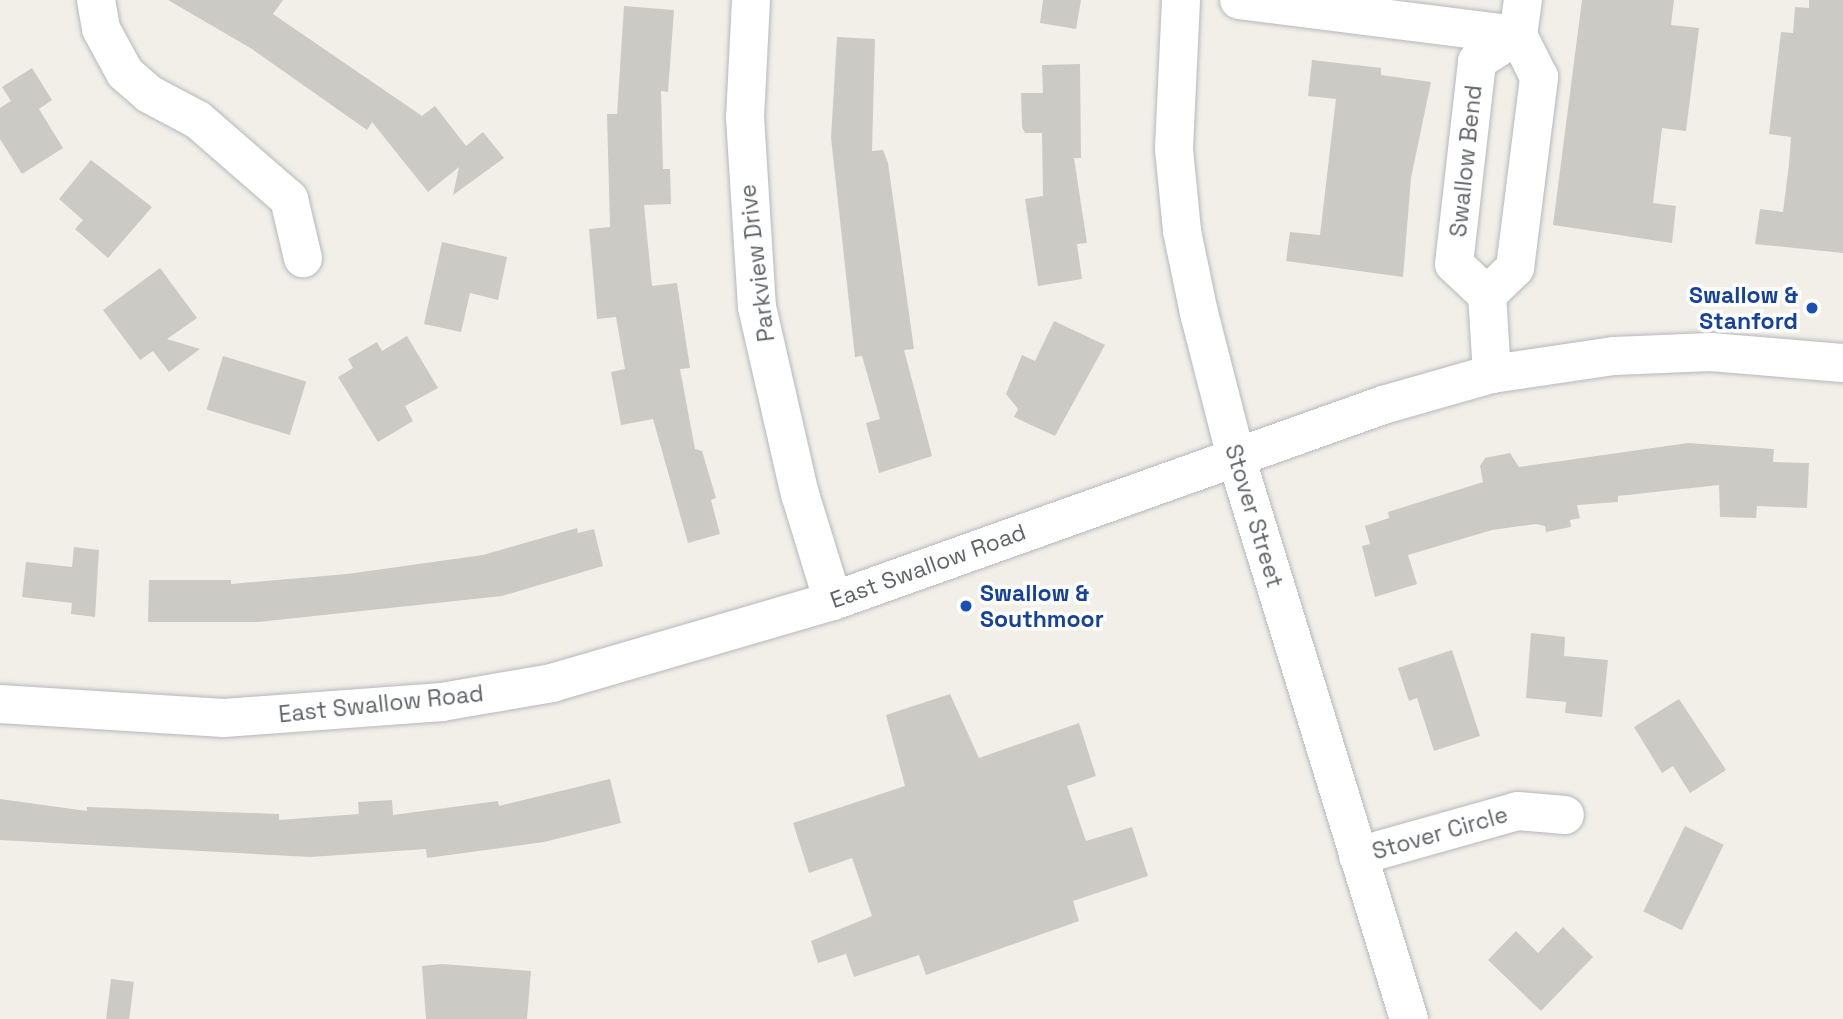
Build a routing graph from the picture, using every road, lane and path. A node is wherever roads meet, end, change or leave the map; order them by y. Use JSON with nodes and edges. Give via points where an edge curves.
{"nodes":[{"id":1,"x":96,"y":0,"type":"edge"},
{"id":2,"x":751,"y":0,"type":"edge"},
{"id":3,"x":1181,"y":0,"type":"edge"},
{"id":4,"x":1239,"y":0,"type":"edge"},
{"id":5,"x":1520,"y":17,"type":"edge"},
{"id":6,"x":303,"y":258,"type":"dead end"},
{"id":7,"x":1487,"y":295,"type":"junction"},
{"id":8,"x":1843,"y":363,"type":"edge"},
{"id":9,"x":1492,"y":374,"type":"junction"},
{"id":10,"x":1236,"y":457,"type":"junction"},
{"id":11,"x":834,"y":601,"type":"junction"},
{"id":12,"x":0,"y":704,"type":"edge"},
{"id":13,"x":1565,"y":815,"type":"dead end"},
{"id":14,"x":1358,"y":856,"type":"junction"},
{"id":15,"x":1409,"y":1019,"type":"edge"}],
"edges":[{"from":1,"to":6,"type":"street","via":[[101,29],[125,73],[149,94],[198,120],[289,199]]},
{"from":2,"to":11,"type":"street","name":"Parkview Drive","via":[[745,117],[757,307],[800,494]]},
{"from":3,"to":10,"type":"street","name":"Stover Street","via":[[1174,149],[1182,232]]},
{"from":4,"to":5,"type":"street"},
{"from":5,"to":7,"type":"street","via":[[1539,77],[1515,268]]},
{"from":5,"to":7,"type":"street","name":"Swallow Bend","via":[[1477,61],[1454,264]]},
{"from":7,"to":9,"type":"street"},
{"from":8,"to":9,"type":"street","name":"East Swallow Road","via":[[1711,352],[1614,356]]},
{"from":9,"to":10,"type":"street","name":"East Swallow Road"},
{"from":10,"to":11,"type":"street","name":"East Swallow Road"},
{"from":10,"to":14,"type":"street","name":"Stover Street"},
{"from":11,"to":12,"type":"street","name":"East Swallow Road","via":[[564,680],[442,702],[223,718]]},
{"from":13,"to":14,"type":"street","name":"Stover Circle","via":[[1518,811]]},
{"from":14,"to":15,"type":"street","name":"Stover Street"}]}
